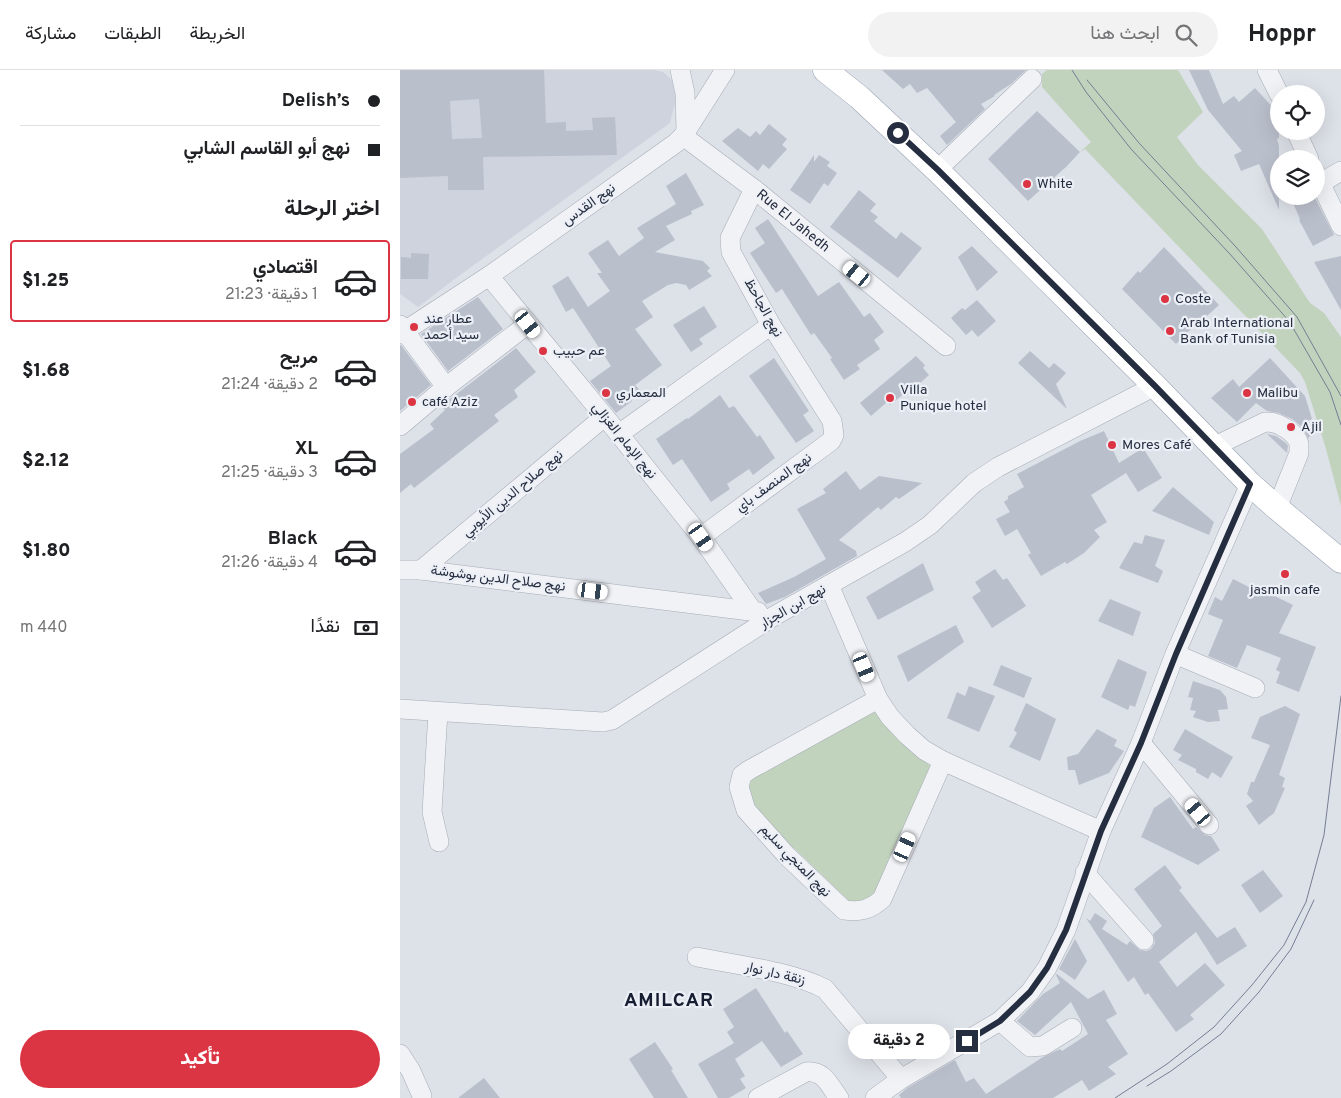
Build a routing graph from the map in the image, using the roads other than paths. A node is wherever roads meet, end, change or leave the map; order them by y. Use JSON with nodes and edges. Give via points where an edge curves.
{"nodes":[{"id":1,"x":680,"y":70,"type":"edge"},
{"id":2,"x":725,"y":70,"type":"edge"},
{"id":3,"x":825,"y":70,"type":"edge"},
{"id":4,"x":1267,"y":70,"type":"edge"},
{"id":5,"x":1032,"y":78,"type":"dead end"},
{"id":6,"x":1274,"y":85,"type":"edge"},
{"id":7,"x":684,"y":133,"type":"junction"},
{"id":8,"x":938,"y":170,"type":"junction"},
{"id":9,"x":1341,"y":171,"type":"edge"},
{"id":10,"x":1325,"y":176,"type":"edge"},
{"id":11,"x":754,"y":189,"type":"junction"},
{"id":12,"x":1325,"y":193,"type":"edge"},
{"id":13,"x":1341,"y":226,"type":"edge"},
{"id":14,"x":489,"y":276,"type":"junction"},
{"id":15,"x":528,"y":324,"type":"junction"},
{"id":16,"x":771,"y":325,"type":"junction"},
{"id":17,"x":401,"y":330,"type":"edge"},
{"id":18,"x":946,"y":346,"type":"dead end"},
{"id":19,"x":1155,"y":386,"type":"junction"},
{"id":20,"x":446,"y":387,"type":"junction"},
{"id":21,"x":604,"y":417,"type":"junction"},
{"id":22,"x":832,"y":421,"type":"joint"},
{"id":23,"x":400,"y":426,"type":"edge"},
{"id":24,"x":619,"y":434,"type":"junction"},
{"id":25,"x":1213,"y":447,"type":"junction"},
{"id":26,"x":1250,"y":484,"type":"junction"},
{"id":27,"x":1276,"y":508,"type":"junction"},
{"id":28,"x":701,"y":537,"type":"junction"},
{"id":29,"x":1341,"y":561,"type":"edge"},
{"id":30,"x":400,"y":570,"type":"edge"},
{"id":31,"x":421,"y":570,"type":"junction"},
{"id":32,"x":829,"y":585,"type":"junction"},
{"id":33,"x":752,"y":610,"type":"junction"},
{"id":34,"x":774,"y":616,"type":"junction"},
{"id":35,"x":1176,"y":654,"type":"junction"},
{"id":36,"x":1255,"y":688,"type":"dead end"},
{"id":37,"x":878,"y":699,"type":"junction"},
{"id":38,"x":400,"y":709,"type":"edge"},
{"id":39,"x":438,"y":712,"type":"junction"},
{"id":40,"x":1141,"y":743,"type":"junction"},
{"id":41,"x":943,"y":761,"type":"junction"},
{"id":42,"x":1209,"y":825,"type":"dead end"},
{"id":43,"x":1101,"y":831,"type":"junction"},
{"id":44,"x":439,"y":842,"type":"dead end"},
{"id":45,"x":1085,"y":873,"type":"junction"},
{"id":46,"x":1144,"y":940,"type":"dead end"},
{"id":47,"x":697,"y":957,"type":"dead end"},
{"id":48,"x":1000,"y":1021,"type":"junction"},
{"id":49,"x":1072,"y":1028,"type":"dead end"},
{"id":50,"x":400,"y":1054,"type":"edge"},
{"id":51,"x":901,"y":1079,"type":"junction"},
{"id":52,"x":422,"y":1098,"type":"edge"},
{"id":53,"x":758,"y":1098,"type":"edge"},
{"id":54,"x":839,"y":1098,"type":"edge"},
{"id":55,"x":875,"y":1098,"type":"edge"}],
"edges":[{"from":1,"to":7,"type":"street","via":[[685,93]]},
{"from":2,"to":7,"type":"street","name":"نهج القدس"},
{"from":3,"to":8,"type":"main road"},
{"from":4,"to":6,"type":"street"},
{"from":5,"to":8,"type":"street"},
{"from":7,"to":11,"type":"street","name":"Rue El Jahedh"},
{"from":7,"to":14,"type":"street","name":"نهج القدس","via":[[676,142]]},
{"from":8,"to":19,"type":"main road"},
{"from":9,"to":10,"type":"street"},
{"from":11,"to":16,"type":"street","name":"نهج الجاحظ","via":[[730,238],[730,246]]},
{"from":11,"to":18,"type":"street","name":"Rue El Jahedh"},
{"from":12,"to":13,"type":"street"},
{"from":14,"to":15,"type":"street","name":"نهج الإمام الغزالي"},
{"from":14,"to":17,"type":"street","name":"نهج القدس"},
{"from":15,"to":20,"type":"street"},
{"from":15,"to":21,"type":"street","name":"نهج الإمام الغزالي"},
{"from":16,"to":22,"type":"street","name":"نهج الجاحظ"},
{"from":16,"to":24,"type":"street"},
{"from":17,"to":20,"type":"street"},
{"from":19,"to":25,"type":"main road"},
{"from":19,"to":32,"type":"street","name":"نهج ابن الجزار","via":[[998,467],[974,483],[930,525]]},
{"from":20,"to":23,"type":"street"},
{"from":21,"to":24,"type":"street","name":"نهج الإمام الغزالي"},
{"from":21,"to":31,"type":"street","name":"نهج صلاح الدين الأيوبي"},
{"from":22,"to":28,"type":"street","name":"نهج المنصف باي","via":[[834,435],[831,441]]},
{"from":24,"to":28,"type":"street","name":"نهج الإمام الغزالي"},
{"from":25,"to":26,"type":"main road"},
{"from":25,"to":27,"type":"street","via":[[1273,421],[1296,438],[1299,453]]},
{"from":26,"to":27,"type":"main road"},
{"from":26,"to":35,"type":"street"},
{"from":27,"to":29,"type":"main road"},
{"from":28,"to":33,"type":"street","name":"نهج الإمام الغزالي"},
{"from":30,"to":31,"type":"street","name":"نهج صلاح الدين بوشوشة"},
{"from":31,"to":33,"type":"street","name":"نهج صلاح الدين بوشوشة"},
{"from":32,"to":34,"type":"street","name":"نهج ابن الجزار"},
{"from":32,"to":37,"type":"street"},
{"from":33,"to":34,"type":"street","name":"نهج صلاح الدين بوشوشة"},
{"from":34,"to":39,"type":"street","name":"نهج ابن الجزار","via":[[612,720]]},
{"from":35,"to":36,"type":"street"},
{"from":35,"to":40,"type":"street"},
{"from":37,"to":41,"type":"street","via":[[907,735]]},
{"from":37,"to":41,"type":"street","name":"نهج المنجي سليم","via":[[749,770],[742,775],[739,787],[746,810],[787,856],[844,910],[868,910],[882,898]]},
{"from":38,"to":39,"type":"street","name":"نهج ابن الجزار"},
{"from":39,"to":44,"type":"street","via":[[432,812]]},
{"from":40,"to":42,"type":"street"},
{"from":40,"to":43,"type":"street"},
{"from":41,"to":43,"type":"street"},
{"from":43,"to":45,"type":"street"},
{"from":45,"to":46,"type":"street"},
{"from":45,"to":48,"type":"street","via":[[1066,930],[1047,968],[1030,992]]},
{"from":47,"to":51,"type":"street","name":"زنقة دار نوار","via":[[790,976],[826,989]]},
{"from":48,"to":49,"type":"street","via":[[1030,1048],[1044,1046]]},
{"from":48,"to":51,"type":"street"},
{"from":50,"to":52,"type":"street"},
{"from":51,"to":55,"type":"street"},
{"from":53,"to":54,"type":"street","via":[[806,1072],[814,1071],[822,1075]]}]}
